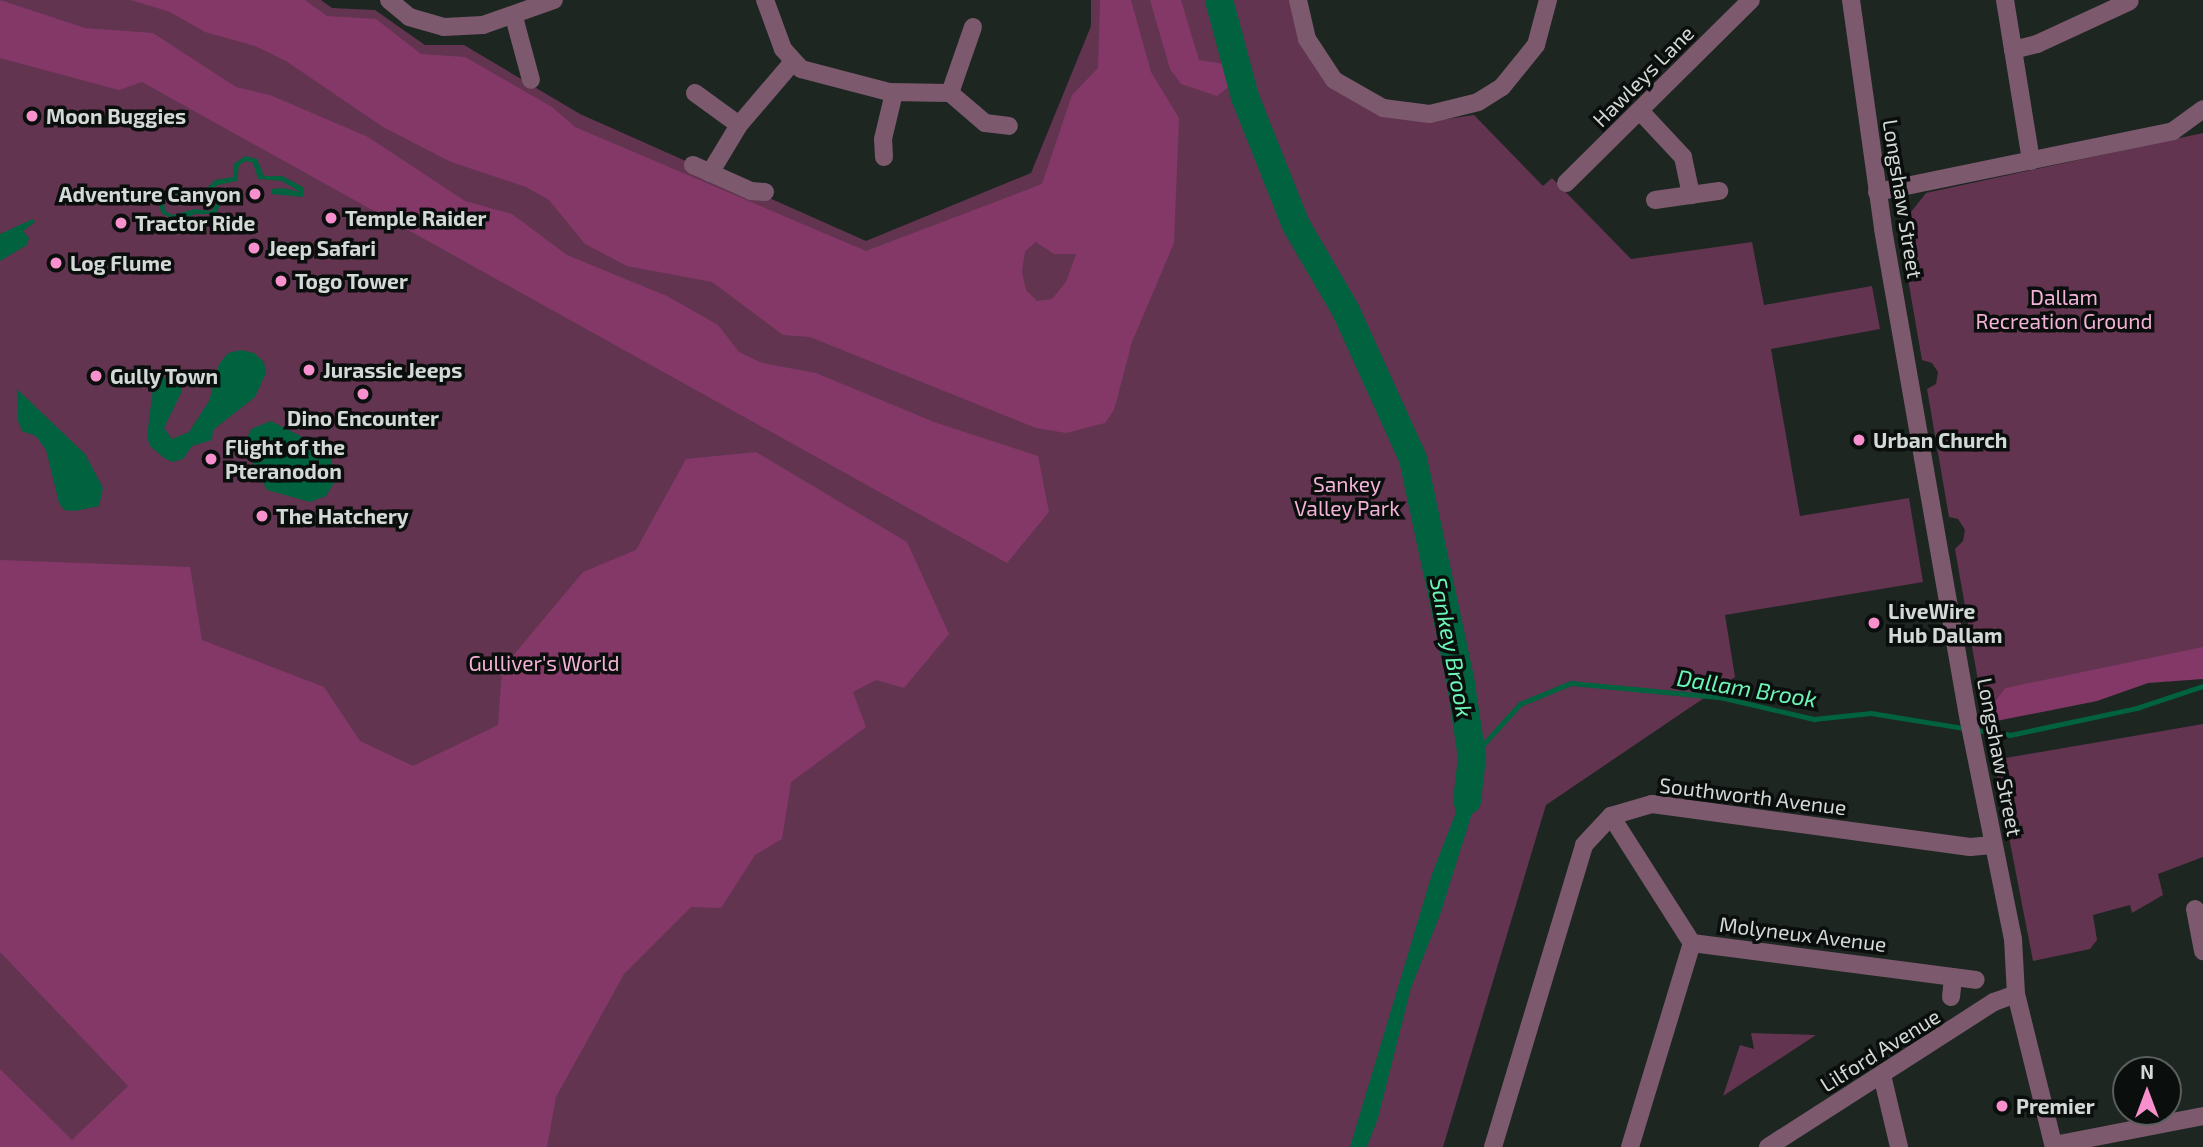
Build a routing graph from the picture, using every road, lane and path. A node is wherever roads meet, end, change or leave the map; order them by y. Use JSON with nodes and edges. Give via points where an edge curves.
{"nodes":[{"id":1,"x":389,"y":0,"type":"edge"},
{"id":2,"x":554,"y":0,"type":"edge"},
{"id":3,"x":765,"y":0,"type":"edge"},
{"id":4,"x":1298,"y":0,"type":"edge"},
{"id":5,"x":1548,"y":0,"type":"edge"},
{"id":6,"x":1851,"y":0,"type":"edge"},
{"id":7,"x":2005,"y":0,"type":"edge"},
{"id":8,"x":2130,"y":1,"type":"edge"},
{"id":9,"x":1743,"y":3,"type":"edge"},
{"id":10,"x":514,"y":17,"type":"junction"},
{"id":11,"x":973,"y":27,"type":"dead end"},
{"id":12,"x":2013,"y":50,"type":"junction"},
{"id":13,"x":792,"y":63,"type":"junction"},
{"id":14,"x":531,"y":80,"type":"dead end"},
{"id":15,"x":695,"y":93,"type":"dead end"},
{"id":16,"x":894,"y":93,"type":"junction"},
{"id":17,"x":950,"y":93,"type":"junction"},
{"id":18,"x":2203,"y":109,"type":"edge"},
{"id":19,"x":1640,"y":111,"type":"junction"},
{"id":20,"x":739,"y":125,"type":"junction"},
{"id":21,"x":1009,"y":126,"type":"dead end"},
{"id":22,"x":884,"y":157,"type":"dead end"},
{"id":23,"x":2031,"y":161,"type":"junction"},
{"id":24,"x":1566,"y":183,"type":"dead end"},
{"id":25,"x":1720,"y":191,"type":"dead end"},
{"id":26,"x":765,"y":192,"type":"dead end"},
{"id":27,"x":1877,"y":192,"type":"junction"},
{"id":28,"x":1691,"y":195,"type":"junction"},
{"id":29,"x":1655,"y":200,"type":"dead end"},
{"id":30,"x":1611,"y":816,"type":"junction"},
{"id":31,"x":1993,"y":845,"type":"junction"},
{"id":32,"x":2195,"y":909,"type":"dead end"},
{"id":33,"x":1692,"y":943,"type":"junction"},
{"id":34,"x":2203,"y":951,"type":"edge"},
{"id":35,"x":1953,"y":977,"type":"junction"},
{"id":36,"x":1976,"y":980,"type":"dead end"},
{"id":37,"x":2016,"y":994,"type":"junction"},
{"id":38,"x":1951,"y":997,"type":"dead end"},
{"id":39,"x":1882,"y":1075,"type":"junction"},
{"id":40,"x":2203,"y":1116,"type":"edge"},
{"id":41,"x":2054,"y":1146,"type":"edge"},
{"id":42,"x":1493,"y":1147,"type":"edge"},
{"id":43,"x":1630,"y":1147,"type":"edge"},
{"id":44,"x":1768,"y":1147,"type":"edge"},
{"id":45,"x":1899,"y":1147,"type":"edge"}],
"edges":[{"from":1,"to":10,"type":"street","via":[[410,18],[432,26],[483,25]]},
{"from":2,"to":10,"type":"street"},
{"from":3,"to":13,"type":"street"},
{"from":4,"to":5,"type":"street","via":[[1310,46],[1334,80],[1384,108],[1430,114],[1478,102],[1502,87],[1536,45]]},
{"from":6,"to":27,"type":"street","name":"Longshaw Street"},
{"from":7,"to":12,"type":"street"},
{"from":8,"to":12,"type":"street","via":[[2037,44]]},
{"from":9,"to":19,"type":"street","name":"Hawleys Lane"},
{"from":10,"to":14,"type":"street"},
{"from":11,"to":17,"type":"street"},
{"from":12,"to":23,"type":"street"},
{"from":13,"to":16,"type":"street","via":[[819,76]]},
{"from":13,"to":20,"type":"street"},
{"from":15,"to":20,"type":"street"},
{"from":16,"to":17,"type":"street"},
{"from":16,"to":22,"type":"street","via":[[883,139]]},
{"from":17,"to":21,"type":"street","via":[[985,123]]},
{"from":18,"to":23,"type":"street","via":[[2173,131]]},
{"from":19,"to":24,"type":"street","name":"Hawleys Lane"},
{"from":19,"to":28,"type":"street","via":[[1683,157]]},
{"from":20,"to":26,"type":"street","via":[[702,169],[751,191]]},
{"from":23,"to":27,"type":"street"},
{"from":25,"to":28,"type":"street"},
{"from":27,"to":31,"type":"street","name":"Longshaw Street"},
{"from":28,"to":29,"type":"street"},
{"from":30,"to":31,"type":"street","name":"Southworth Avenue","via":[[1652,804],[1969,847]]},
{"from":30,"to":33,"type":"street"},
{"from":30,"to":42,"type":"street","via":[[1584,845]]},
{"from":31,"to":37,"type":"street","name":"Longshaw Street","via":[[2013,939]]},
{"from":32,"to":34,"type":"street"},
{"from":33,"to":35,"type":"street","name":"Molyneux Avenue"},
{"from":33,"to":43,"type":"street","name":"Molyneux Avenue"},
{"from":35,"to":36,"type":"street","name":"Molyneux Avenue"},
{"from":35,"to":38,"type":"street"},
{"from":37,"to":39,"type":"street","name":"Lilford Avenue","via":[[1993,1002]]},
{"from":37,"to":41,"type":"street","name":"Longshaw Street"},
{"from":39,"to":44,"type":"street","name":"Lilford Avenue"},
{"from":39,"to":45,"type":"street"},
{"from":40,"to":41,"type":"street"}]}
